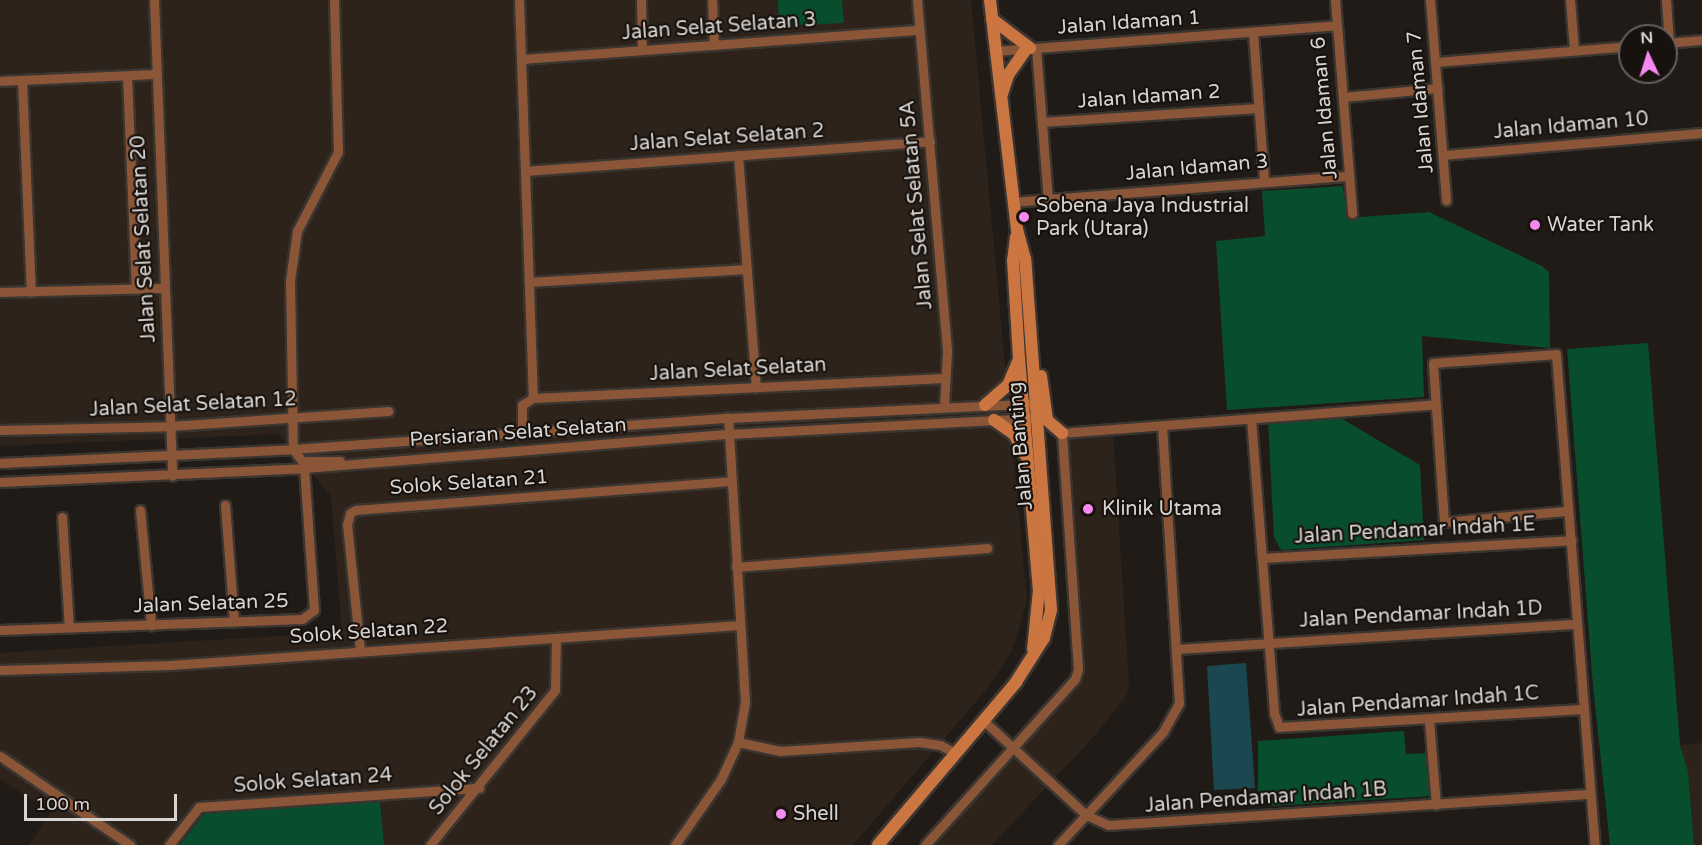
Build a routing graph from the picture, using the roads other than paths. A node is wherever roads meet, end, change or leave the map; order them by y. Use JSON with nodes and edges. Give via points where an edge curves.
{"nodes":[{"id":1,"x":154,"y":0,"type":"edge"},
{"id":2,"x":334,"y":0,"type":"edge"},
{"id":3,"x":519,"y":0,"type":"edge"},
{"id":4,"x":641,"y":0,"type":"edge"},
{"id":5,"x":712,"y":0,"type":"edge"},
{"id":6,"x":917,"y":0,"type":"edge"},
{"id":7,"x":990,"y":0,"type":"edge"},
{"id":8,"x":1335,"y":0,"type":"edge"},
{"id":9,"x":1430,"y":0,"type":"edge"},
{"id":10,"x":1570,"y":0,"type":"edge"},
{"id":11,"x":1665,"y":0,"type":"edge"},
{"id":12,"x":992,"y":19,"type":"junction"},
{"id":13,"x":1667,"y":24,"type":"edge"},
{"id":14,"x":1337,"y":25,"type":"junction"},
{"id":15,"x":919,"y":30,"type":"junction"},
{"id":16,"x":1252,"y":33,"type":"junction"},
{"id":17,"x":1702,"y":40,"type":"edge"},
{"id":18,"x":1678,"y":42,"type":"edge"},
{"id":19,"x":714,"y":45,"type":"junction"},
{"id":20,"x":1618,"y":47,"type":"edge"},
{"id":21,"x":1031,"y":48,"type":"junction"},
{"id":22,"x":642,"y":50,"type":"junction"},
{"id":23,"x":995,"y":51,"type":"junction"},
{"id":24,"x":1574,"y":51,"type":"junction"},
{"id":25,"x":522,"y":59,"type":"junction"},
{"id":26,"x":1436,"y":62,"type":"junction"},
{"id":27,"x":155,"y":74,"type":"junction"},
{"id":28,"x":127,"y":76,"type":"junction"},
{"id":29,"x":22,"y":80,"type":"junction"},
{"id":30,"x":0,"y":81,"type":"edge"},
{"id":31,"x":1438,"y":88,"type":"junction"},
{"id":32,"x":1343,"y":97,"type":"junction"},
{"id":33,"x":1000,"y":101,"type":"junction"},
{"id":34,"x":1258,"y":108,"type":"junction"},
{"id":35,"x":1042,"y":122,"type":"junction"},
{"id":36,"x":1702,"y":133,"type":"edge"},
{"id":37,"x":930,"y":141,"type":"junction"},
{"id":38,"x":738,"y":155,"type":"junction"},
{"id":39,"x":1444,"y":155,"type":"junction"},
{"id":40,"x":526,"y":171,"type":"junction"},
{"id":41,"x":1349,"y":176,"type":"junction"},
{"id":42,"x":1264,"y":181,"type":"junction"},
{"id":43,"x":1048,"y":199,"type":"junction"},
{"id":44,"x":1446,"y":200,"type":"dead end"},
{"id":45,"x":1013,"y":202,"type":"junction"},
{"id":46,"x":1352,"y":213,"type":"dead end"},
{"id":47,"x":1017,"y":230,"type":"junction"},
{"id":48,"x":747,"y":269,"type":"junction"},
{"id":49,"x":529,"y":282,"type":"junction"},
{"id":50,"x":165,"y":288,"type":"junction"},
{"id":51,"x":136,"y":289,"type":"junction"},
{"id":52,"x":0,"y":292,"type":"edge"},
{"id":53,"x":31,"y":292,"type":"junction"},
{"id":54,"x":1034,"y":356,"type":"junction"},
{"id":55,"x":1020,"y":358,"type":"junction"},
{"id":56,"x":945,"y":378,"type":"junction"},
{"id":57,"x":756,"y":387,"type":"junction"},
{"id":58,"x":533,"y":398,"type":"junction"},
{"id":59,"x":1024,"y":404,"type":"junction"},
{"id":60,"x":1037,"y":404,"type":"junction"},
{"id":61,"x":1435,"y":404,"type":"junction"},
{"id":62,"x":985,"y":405,"type":"junction"},
{"id":63,"x":944,"y":407,"type":"junction"},
{"id":64,"x":388,"y":411,"type":"dead end"},
{"id":65,"x":293,"y":418,"type":"junction"},
{"id":66,"x":728,"y":418,"type":"junction"},
{"id":67,"x":1038,"y":418,"type":"junction"},
{"id":68,"x":1025,"y":419,"type":"junction"},
{"id":69,"x":1251,"y":419,"type":"junction"},
{"id":70,"x":994,"y":420,"type":"junction"},
{"id":71,"x":170,"y":426,"type":"junction"},
{"id":72,"x":1162,"y":427,"type":"junction"},
{"id":73,"x":0,"y":430,"type":"edge"},
{"id":74,"x":522,"y":431,"type":"junction"},
{"id":75,"x":1062,"y":433,"type":"junction"},
{"id":76,"x":729,"y":434,"type":"junction"},
{"id":77,"x":293,"y":449,"type":"junction"},
{"id":78,"x":171,"y":456,"type":"junction"},
{"id":79,"x":0,"y":463,"type":"edge"},
{"id":80,"x":346,"y":465,"type":"junction"},
{"id":81,"x":1029,"y":467,"type":"junction"},
{"id":82,"x":304,"y":468,"type":"junction"},
{"id":83,"x":172,"y":476,"type":"junction"},
{"id":84,"x":730,"y":481,"type":"junction"},
{"id":85,"x":0,"y":482,"type":"edge"},
{"id":86,"x":225,"y":505,"type":"dead end"},
{"id":87,"x":140,"y":510,"type":"dead end"},
{"id":88,"x":1567,"y":511,"type":"junction"},
{"id":89,"x":62,"y":517,"type":"dead end"},
{"id":90,"x":1571,"y":540,"type":"junction"},
{"id":91,"x":987,"y":548,"type":"dead end"},
{"id":92,"x":1262,"y":558,"type":"junction"},
{"id":93,"x":736,"y":567,"type":"junction"},
{"id":94,"x":234,"y":622,"type":"junction"},
{"id":95,"x":1576,"y":624,"type":"junction"},
{"id":96,"x":151,"y":625,"type":"junction"},
{"id":97,"x":740,"y":625,"type":"junction"},
{"id":98,"x":69,"y":627,"type":"junction"},
{"id":99,"x":0,"y":630,"type":"edge"},
{"id":100,"x":556,"y":639,"type":"junction"},
{"id":101,"x":1268,"y":642,"type":"junction"},
{"id":102,"x":1177,"y":649,"type":"junction"},
{"id":103,"x":360,"y":650,"type":"junction"},
{"id":104,"x":1033,"y":655,"type":"junction"},
{"id":105,"x":0,"y":670,"type":"edge"},
{"id":106,"x":1582,"y":709,"type":"junction"},
{"id":107,"x":1429,"y":720,"type":"junction"},
{"id":108,"x":985,"y":722,"type":"junction"},
{"id":109,"x":738,"y":742,"type":"junction"},
{"id":110,"x":1013,"y":749,"type":"junction"},
{"id":111,"x":956,"y":753,"type":"junction"},
{"id":112,"x":0,"y":756,"type":"edge"},
{"id":113,"x":479,"y":788,"type":"junction"},
{"id":114,"x":1589,"y":794,"type":"junction"},
{"id":115,"x":1436,"y":805,"type":"junction"},
{"id":116,"x":1086,"y":815,"type":"junction"},
{"id":117,"x":130,"y":845,"type":"edge"},
{"id":118,"x":169,"y":845,"type":"edge"},
{"id":119,"x":430,"y":845,"type":"edge"},
{"id":120,"x":675,"y":845,"type":"edge"},
{"id":121,"x":878,"y":845,"type":"edge"},
{"id":122,"x":925,"y":845,"type":"edge"},
{"id":123,"x":1058,"y":845,"type":"edge"},
{"id":124,"x":1595,"y":845,"type":"edge"}],
"edges":[{"from":1,"to":27,"type":"street","name":"Jalan Selat Selatan 20"},
{"from":2,"to":65,"type":"street","via":[[338,152],[297,231],[291,259]]},
{"from":3,"to":25,"type":"street"},
{"from":4,"to":22,"type":"street"},
{"from":5,"to":19,"type":"street"},
{"from":6,"to":15,"type":"street","name":"Jalan Selat Selatan 5A"},
{"from":7,"to":12,"type":"main road","name":"Jalan Banting"},
{"from":8,"to":14,"type":"street","name":"Jalan Idaman 6"},
{"from":9,"to":26,"type":"street","name":"Jalan Idaman 7"},
{"from":10,"to":24,"type":"street"},
{"from":11,"to":13,"type":"street"},
{"from":12,"to":21,"type":"main road"},
{"from":12,"to":23,"type":"main road","name":"Jalan Banting"},
{"from":14,"to":16,"type":"street","name":"Jalan Idaman 1"},
{"from":14,"to":32,"type":"street","name":"Jalan Idaman 6"},
{"from":15,"to":19,"type":"street","name":"Jalan Selat Selatan 3"},
{"from":15,"to":37,"type":"street","name":"Jalan Selat Selatan 5A"},
{"from":16,"to":21,"type":"street","name":"Jalan Idaman 1"},
{"from":16,"to":34,"type":"street"},
{"from":17,"to":18,"type":"street"},
{"from":19,"to":22,"type":"street","name":"Jalan Selat Selatan 3"},
{"from":20,"to":24,"type":"street"},
{"from":21,"to":23,"type":"street","name":"Jalan Idaman 1"},
{"from":21,"to":33,"type":"main road","via":[[1008,75]]},
{"from":21,"to":35,"type":"street"},
{"from":22,"to":25,"type":"street","name":"Jalan Selat Selatan 3"},
{"from":23,"to":33,"type":"main road","name":"Jalan Banting"},
{"from":24,"to":26,"type":"street"},
{"from":25,"to":40,"type":"street"},
{"from":26,"to":31,"type":"street","name":"Jalan Idaman 7"},
{"from":27,"to":28,"type":"street"},
{"from":27,"to":50,"type":"street","name":"Jalan Selat Selatan 20"},
{"from":28,"to":29,"type":"street"},
{"from":28,"to":51,"type":"street"},
{"from":29,"to":30,"type":"street"},
{"from":29,"to":53,"type":"street"},
{"from":31,"to":32,"type":"street"},
{"from":31,"to":39,"type":"street","name":"Jalan Idaman 7"},
{"from":32,"to":41,"type":"street","name":"Jalan Idaman 6"},
{"from":33,"to":45,"type":"main road","name":"Jalan Banting"},
{"from":34,"to":35,"type":"street","name":"Jalan Idaman 2"},
{"from":34,"to":42,"type":"street"},
{"from":35,"to":43,"type":"street"},
{"from":36,"to":39,"type":"street","name":"Jalan Idaman 10"},
{"from":37,"to":38,"type":"street","name":"Jalan Selat Selatan 2"},
{"from":37,"to":56,"type":"street","name":"Jalan Selat Selatan 5A","via":[[947,352]]},
{"from":38,"to":40,"type":"street","name":"Jalan Selat Selatan 2"},
{"from":38,"to":48,"type":"street"},
{"from":39,"to":44,"type":"street","name":"Jalan Idaman 7"},
{"from":40,"to":49,"type":"street"},
{"from":41,"to":42,"type":"street","name":"Jalan Idaman 3"},
{"from":41,"to":46,"type":"street","name":"Jalan Idaman 6"},
{"from":42,"to":43,"type":"street","name":"Jalan Idaman 3"},
{"from":43,"to":45,"type":"street","name":"Jalan Idaman 3"},
{"from":45,"to":47,"type":"main road","name":"Jalan Banting"},
{"from":47,"to":54,"type":"main road","name":"Jalan Banting","via":[[1025,259]]},
{"from":47,"to":55,"type":"main road","name":"Jalan Banting","via":[[1014,260]]},
{"from":48,"to":49,"type":"street"},
{"from":48,"to":57,"type":"street"},
{"from":49,"to":58,"type":"street"},
{"from":50,"to":51,"type":"street"},
{"from":50,"to":71,"type":"street","name":"Jalan Selat Selatan 20"},
{"from":51,"to":53,"type":"street"},
{"from":52,"to":53,"type":"street"},
{"from":54,"to":60,"type":"main road","name":"Jalan Banting"},
{"from":54,"to":75,"type":"main road","via":[[1044,383],[1047,420]]},
{"from":55,"to":59,"type":"main road","name":"Jalan Banting"},
{"from":55,"to":62,"type":"main road","via":[[1008,385]]},
{"from":56,"to":57,"type":"street","name":"Jalan Selat Selatan"},
{"from":56,"to":63,"type":"street","name":"Jalan Selat Selatan 5A"},
{"from":57,"to":58,"type":"street","name":"Jalan Selat Selatan"},
{"from":58,"to":74,"type":"street","via":[[522,405]]},
{"from":59,"to":60,"type":"street","name":"Persiaran Selat Selatan"},
{"from":59,"to":62,"type":"street","name":"Persiaran Selat Selatan"},
{"from":59,"to":68,"type":"main road","name":"Jalan Banting"},
{"from":60,"to":67,"type":"main road","name":"Jalan Banting"},
{"from":61,"to":69,"type":"street"},
{"from":61,"to":88,"type":"street","via":[[1444,522]]},
{"from":61,"to":88,"type":"street","via":[[1433,363],[1556,354]]},
{"from":62,"to":63,"type":"street","name":"Persiaran Selat Selatan"},
{"from":63,"to":66,"type":"street","name":"Persiaran Selat Selatan"},
{"from":64,"to":65,"type":"street","name":"Jalan Selat Selatan 12"},
{"from":65,"to":71,"type":"street","name":"Jalan Selat Selatan 12"},
{"from":65,"to":77,"type":"street"},
{"from":66,"to":74,"type":"street","name":"Persiaran Selat Selatan"},
{"from":66,"to":76,"type":"street"},
{"from":67,"to":68,"type":"street","name":"Persiaran Selat Selatan"},
{"from":67,"to":104,"type":"main road","name":"Jalan Banting","via":[[1052,588],[1044,638]]},
{"from":68,"to":70,"type":"street","name":"Persiaran Selat Selatan"},
{"from":68,"to":81,"type":"main road","name":"Jalan Banting"},
{"from":69,"to":72,"type":"street"},
{"from":69,"to":92,"type":"street","name":"Jalan Pendamar Indah 1C"},
{"from":70,"to":76,"type":"street","name":"Persiaran Selat Selatan"},
{"from":70,"to":81,"type":"main road","via":[[1014,434]]},
{"from":71,"to":73,"type":"street","name":"Jalan Selat Selatan 12"},
{"from":71,"to":78,"type":"street","name":"Jalan Selat Selatan 20"},
{"from":72,"to":75,"type":"street"},
{"from":72,"to":102,"type":"street"},
{"from":74,"to":77,"type":"street","name":"Persiaran Selat Selatan"},
{"from":75,"to":110,"type":"street","via":[[1078,669],[1075,679]]},
{"from":76,"to":80,"type":"street","name":"Persiaran Selat Selatan"},
{"from":76,"to":84,"type":"street"},
{"from":77,"to":78,"type":"street","name":"Persiaran Selat Selatan"},
{"from":77,"to":80,"type":"street","via":[[302,461],[332,459]]},
{"from":78,"to":79,"type":"street","name":"Persiaran Selat Selatan"},
{"from":78,"to":83,"type":"street","name":"Jalan Selat Selatan 20"},
{"from":80,"to":82,"type":"street","name":"Persiaran Selat Selatan"},
{"from":81,"to":104,"type":"main road","name":"Jalan Banting","via":[[1039,603]]},
{"from":82,"to":83,"type":"street","name":"Persiaran Selat Selatan"},
{"from":82,"to":94,"type":"street","name":"Jalan Selatan 25","via":[[314,610],[302,619]]},
{"from":83,"to":85,"type":"street","name":"Persiaran Selat Selatan"},
{"from":84,"to":93,"type":"street"},
{"from":84,"to":103,"type":"street","name":"Solok Selatan 21","via":[[356,510],[350,513],[347,525]]},
{"from":86,"to":94,"type":"street"},
{"from":87,"to":96,"type":"street"},
{"from":88,"to":90,"type":"street"},
{"from":89,"to":98,"type":"street"},
{"from":90,"to":92,"type":"street","name":"Jalan Pendamar Indah 1E"},
{"from":90,"to":95,"type":"street"},
{"from":91,"to":93,"type":"street"},
{"from":92,"to":101,"type":"street","name":"Jalan Pendamar Indah 1C"},
{"from":93,"to":97,"type":"street"},
{"from":94,"to":96,"type":"street","name":"Jalan Selatan 25"},
{"from":95,"to":101,"type":"street","name":"Jalan Pendamar Indah 1D"},
{"from":95,"to":106,"type":"street"},
{"from":96,"to":98,"type":"street","name":"Jalan Selatan 25"},
{"from":97,"to":100,"type":"street","name":"Solok Selatan 22"},
{"from":97,"to":109,"type":"street","via":[[745,702]]},
{"from":98,"to":99,"type":"street","name":"Jalan Selatan 25"},
{"from":100,"to":103,"type":"street","name":"Solok Selatan 22"},
{"from":100,"to":113,"type":"street","name":"Solok Selatan 23","via":[[555,690]]},
{"from":101,"to":102,"type":"street","name":"Jalan Pendamar Indah 1D"},
{"from":101,"to":107,"type":"street","name":"Jalan Pendamar Indah 1C","via":[[1274,713],[1279,727]]},
{"from":102,"to":116,"type":"street","via":[[1180,692],[1176,713]]},
{"from":103,"to":105,"type":"street","name":"Solok Selatan 22","via":[[170,665]]},
{"from":104,"to":108,"type":"main road","name":"Jalan Banting"},
{"from":106,"to":107,"type":"street","name":"Jalan Pendamar Indah 1C"},
{"from":106,"to":114,"type":"street"},
{"from":107,"to":115,"type":"street"},
{"from":108,"to":110,"type":"street","name":"Jalan Pendamar Indah 1B"},
{"from":108,"to":111,"type":"main road","name":"Jalan Banting"},
{"from":109,"to":111,"type":"street","via":[[780,751],[919,742],[940,745]]},
{"from":109,"to":120,"type":"street","via":[[721,779]]},
{"from":110,"to":116,"type":"street","name":"Jalan Pendamar Indah 1B"},
{"from":110,"to":122,"type":"street"},
{"from":111,"to":121,"type":"main road","name":"Jalan Banting"},
{"from":112,"to":117,"type":"street"},
{"from":113,"to":118,"type":"street","name":"Solok Selatan 24","via":[[199,807]]},
{"from":113,"to":119,"type":"street","name":"Solok Selatan 23"},
{"from":114,"to":115,"type":"street","name":"Jalan Pendamar Indah 1B"},
{"from":114,"to":124,"type":"street"},
{"from":115,"to":116,"type":"street","name":"Jalan Pendamar Indah 1B","via":[[1123,826],[1108,825]]},
{"from":116,"to":123,"type":"street"}]}
